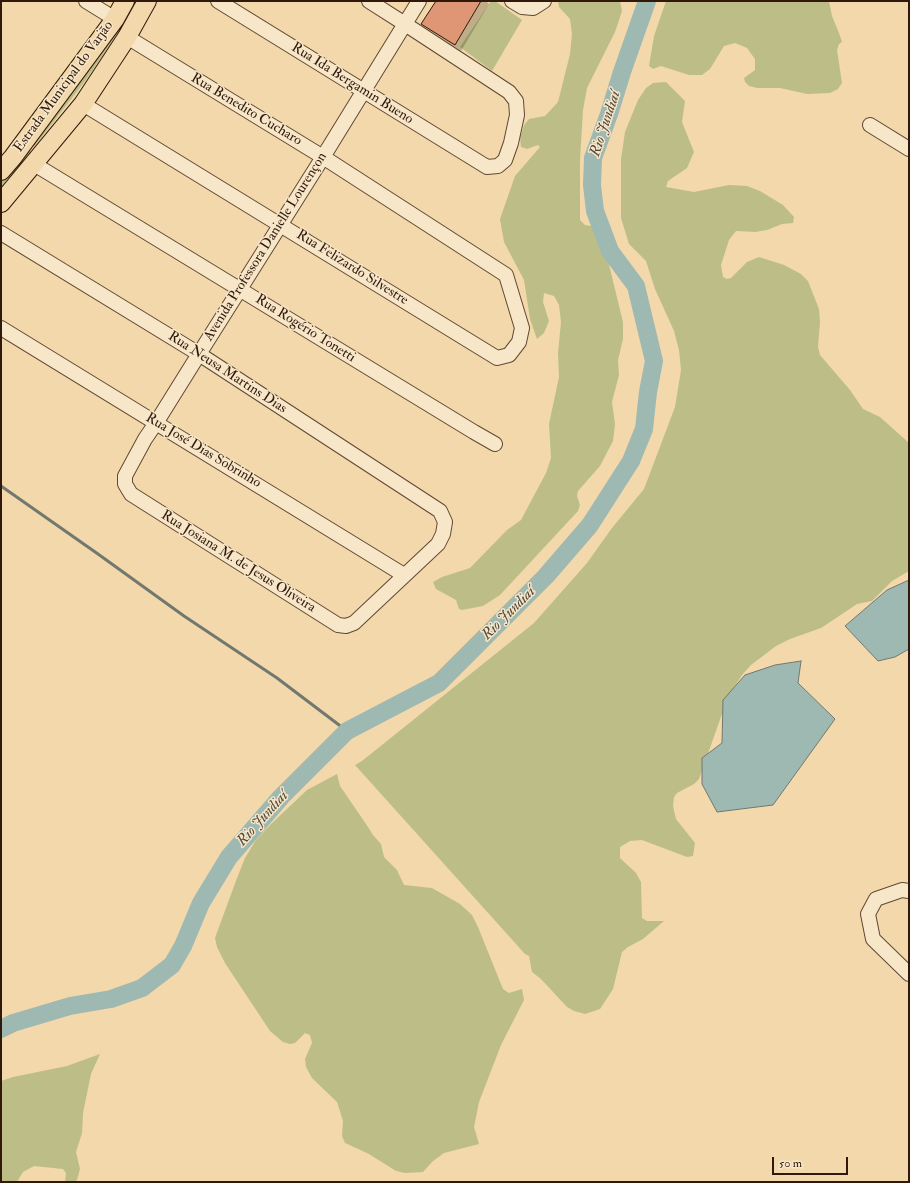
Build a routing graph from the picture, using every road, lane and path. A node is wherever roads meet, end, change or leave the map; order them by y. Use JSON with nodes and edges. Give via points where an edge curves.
{"nodes":[{"id":1,"x":86,"y":1,"type":"edge"},
{"id":2,"x":125,"y":1,"type":"edge"},
{"id":3,"x":147,"y":1,"type":"edge"},
{"id":4,"x":218,"y":1,"type":"edge"},
{"id":5,"x":369,"y":1,"type":"edge"},
{"id":6,"x":419,"y":1,"type":"edge"},
{"id":7,"x":544,"y":1,"type":"edge"},
{"id":8,"x":517,"y":4,"type":"edge"},
{"id":9,"x":115,"y":19,"type":"junction"},
{"id":10,"x":405,"y":24,"type":"junction"},
{"id":11,"x":127,"y":37,"type":"junction"},
{"id":12,"x":363,"y":91,"type":"junction"},
{"id":13,"x":83,"y":104,"type":"junction"},
{"id":14,"x":870,"y":126,"type":"dead end"},
{"id":15,"x":909,"y":149,"type":"edge"},
{"id":16,"x":324,"y":157,"type":"junction"},
{"id":17,"x":34,"y":164,"type":"junction"},
{"id":18,"x":1,"y":172,"type":"edge"},
{"id":19,"x":1,"y":203,"type":"edge"},
{"id":20,"x":281,"y":224,"type":"junction"},
{"id":21,"x":1,"y":233,"type":"edge"},
{"id":22,"x":240,"y":289,"type":"junction"},
{"id":23,"x":1,"y":328,"type":"edge"},
{"id":24,"x":199,"y":354,"type":"junction"},
{"id":25,"x":497,"y":358,"type":"joint"},
{"id":26,"x":156,"y":423,"type":"junction"},
{"id":27,"x":495,"y":444,"type":"dead end"},
{"id":28,"x":131,"y":494,"type":"joint"},
{"id":29,"x":404,"y":574,"type":"junction"},
{"id":30,"x":909,"y":891,"type":"edge"},
{"id":31,"x":909,"y":974,"type":"edge"}],
"edges":[{"from":1,"to":9,"type":"street"},
{"from":2,"to":9,"type":"main road","name":"Estrada Municipal do Varjão"},
{"from":3,"to":11,"type":"main road"},
{"from":4,"to":12,"type":"street","name":"Rua Ida Bergamin Bueno"},
{"from":5,"to":10,"type":"street"},
{"from":6,"to":10,"type":"street","name":"Avenida Professora Danielle Lourençon"},
{"from":7,"to":8,"type":"street","via":[[533,8]]},
{"from":9,"to":18,"type":"main road","name":"Estrada Municipal do Varjão"},
{"from":10,"to":12,"type":"street","name":"Avenida Professora Danielle Lourençon"},
{"from":10,"to":12,"type":"street","name":"Rua Ida Bergamin Bueno","via":[[509,92],[516,101],[517,115],[505,160],[498,166],[487,167]]},
{"from":11,"to":13,"type":"main road"},
{"from":11,"to":16,"type":"street","name":"Rua Benedito Cucharo"},
{"from":12,"to":16,"type":"street","name":"Avenida Professora Danielle Lourençon"},
{"from":13,"to":17,"type":"main road"},
{"from":13,"to":20,"type":"street","name":"Rua Felizardo Silvestre"},
{"from":14,"to":15,"type":"street"},
{"from":16,"to":20,"type":"street","name":"Avenida Professora Danielle Lourençon"},
{"from":16,"to":25,"type":"street","name":"Rua Benedito Cucharo","via":[[506,275],[522,328],[519,342],[509,355]]},
{"from":17,"to":19,"type":"main road"},
{"from":17,"to":22,"type":"street","name":"Rua Rogério Tonetti"},
{"from":20,"to":22,"type":"street","name":"Avenida Professora Danielle Lourençon"},
{"from":20,"to":25,"type":"street","name":"Rua Felizardo Silvestre"},
{"from":21,"to":24,"type":"street","name":"Rua Neusa Martins Dias"},
{"from":22,"to":24,"type":"street","name":"Avenida Professora Danielle Lourençon"},
{"from":22,"to":27,"type":"street","name":"Rua Rogério Tonetti"},
{"from":23,"to":26,"type":"street","name":"Rua José Dias Sobrinho"},
{"from":24,"to":26,"type":"street","name":"Avenida Professora Danielle Lourençon"},
{"from":24,"to":29,"type":"street","name":"Rua Neusa Martins Dias","via":[[440,511],[444,522],[443,534],[438,544]]},
{"from":26,"to":28,"type":"street","name":"Avenida Professora Danielle Lourençon","via":[[124,476]]},
{"from":26,"to":29,"type":"street","name":"Rua José Dias Sobrinho"},
{"from":28,"to":29,"type":"street","name":"Rua Josiana M. de Jesus Oliveira","via":[[338,625],[354,623]]},
{"from":30,"to":31,"type":"street","via":[[902,890],[876,899],[868,914],[873,939]]}]}
